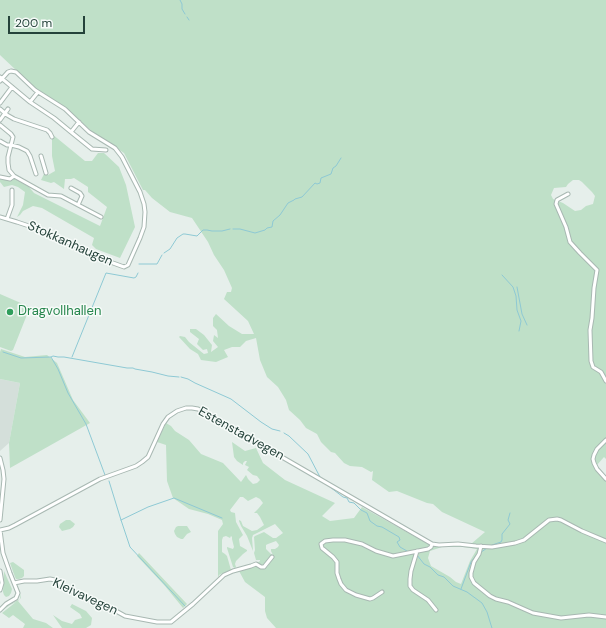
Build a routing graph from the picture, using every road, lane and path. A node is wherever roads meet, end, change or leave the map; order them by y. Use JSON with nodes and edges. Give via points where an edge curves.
{"nodes":[{"id":1,"x":1,"y":79,"type":"edge"},
{"id":2,"x":12,"y":87,"type":"junction"},
{"id":3,"x":38,"y":92,"type":"junction"},
{"id":4,"x":30,"y":102,"type":"junction"},
{"id":5,"x":0,"y":103,"type":"edge"},
{"id":6,"x":0,"y":109,"type":"edge"},
{"id":7,"x":8,"y":109,"type":"dead end"},
{"id":8,"x":6,"y":114,"type":"junction"},
{"id":9,"x":0,"y":120,"type":"edge"},
{"id":10,"x":79,"y":122,"type":"junction"},
{"id":11,"x":0,"y":125,"type":"edge"},
{"id":12,"x":71,"y":132,"type":"junction"},
{"id":13,"x":52,"y":137,"type":"dead end"},
{"id":14,"x":0,"y":141,"type":"edge"},
{"id":15,"x":11,"y":145,"type":"junction"},
{"id":16,"x":106,"y":150,"type":"dead end"},
{"id":17,"x":41,"y":156,"type":"dead end"},
{"id":18,"x":42,"y":163,"type":"junction"},
{"id":19,"x":33,"y":166,"type":"junction"},
{"id":20,"x":46,"y":173,"type":"dead end"},
{"id":21,"x":36,"y":174,"type":"dead end"},
{"id":22,"x":14,"y":176,"type":"junction"},
{"id":23,"x":0,"y":178,"type":"edge"},
{"id":24,"x":71,"y":188,"type":"dead end"},
{"id":25,"x":12,"y":190,"type":"dead end"},
{"id":26,"x":568,"y":194,"type":"dead end"},
{"id":27,"x":78,"y":205,"type":"junction"},
{"id":28,"x":0,"y":217,"type":"edge"},
{"id":29,"x":101,"y":217,"type":"dead end"},
{"id":30,"x":7,"y":219,"type":"junction"},
{"id":31,"x":606,"y":381,"type":"edge"},
{"id":32,"x":606,"y":440,"type":"edge"},
{"id":33,"x":0,"y":458,"type":"edge"},
{"id":34,"x":606,"y":479,"type":"edge"},
{"id":35,"x":0,"y":520,"type":"edge"},
{"id":36,"x":0,"y":530,"type":"edge"},
{"id":37,"x":606,"y":541,"type":"edge"},
{"id":38,"x":432,"y":544,"type":"junction"},
{"id":39,"x":481,"y":546,"type":"junction"},
{"id":40,"x":417,"y":551,"type":"junction"},
{"id":41,"x":272,"y":557,"type":"dead end"},
{"id":42,"x":0,"y":571,"type":"edge"},
{"id":43,"x":14,"y":584,"type":"junction"},
{"id":44,"x":0,"y":590,"type":"edge"},
{"id":45,"x":382,"y":592,"type":"dead end"},
{"id":46,"x":0,"y":610,"type":"edge"},
{"id":47,"x":436,"y":610,"type":"dead end"},
{"id":48,"x":606,"y":617,"type":"edge"}],
"edges":[{"from":1,"to":2,"type":"street","name":"Stokkanhaugen"},
{"from":1,"to":3,"type":"street","name":"Stokkanhaugen","via":[[8,72],[14,71]]},
{"from":2,"to":4,"type":"street","name":"Stokkanhaugen"},
{"from":2,"to":5,"type":"street"},
{"from":3,"to":4,"type":"street"},
{"from":3,"to":10,"type":"street","name":"Stokkanhaugen","via":[[61,106]]},
{"from":4,"to":12,"type":"street","name":"Stokkanhaugen"},
{"from":6,"to":8,"type":"street"},
{"from":7,"to":8,"type":"street"},
{"from":8,"to":9,"type":"street"},
{"from":8,"to":13,"type":"street","via":[[45,129]]},
{"from":10,"to":12,"type":"street"},
{"from":10,"to":30,"type":"street","name":"Stokkanhaugen","via":[[117,151],[143,198],[144,227],[128,265],[122,267],[41,230]]},
{"from":11,"to":15,"type":"street","via":[[13,136]]},
{"from":12,"to":16,"type":"street","name":"Stokkanhaugen","via":[[92,149]]},
{"from":14,"to":15,"type":"street","via":[[5,145]]},
{"from":15,"to":19,"type":"street","via":[[27,151]]},
{"from":15,"to":22,"type":"street","via":[[8,164]]},
{"from":17,"to":18,"type":"street"},
{"from":18,"to":19,"type":"street"},
{"from":18,"to":20,"type":"street"},
{"from":19,"to":21,"type":"street"},
{"from":22,"to":23,"type":"street","via":[[8,179]]},
{"from":22,"to":27,"type":"street","via":[[48,195],[61,196]]},
{"from":24,"to":27,"type":"street","via":[[81,194]]},
{"from":25,"to":30,"type":"street","via":[[12,204]]},
{"from":26,"to":31,"type":"street","via":[[557,200],[556,204],[570,242],[596,269],[590,330],[591,361],[592,366],[601,372]]},
{"from":27,"to":29,"type":"street"},
{"from":28,"to":30,"type":"street","name":"Stokkanhaugen"},
{"from":32,"to":34,"type":"street","via":[[597,449],[593,458],[597,469]]},
{"from":33,"to":35,"type":"street","via":[[4,479]]},
{"from":36,"to":38,"type":"street","name":"Estenstadvegen","via":[[15,525],[100,479],[136,466],[148,457],[162,424],[168,417],[177,411],[192,408],[206,413]]},
{"from":36,"to":43,"type":"street","via":[[3,553]]},
{"from":37,"to":39,"type":"street","name":"Estenstadvegen","via":[[557,518],[549,520],[519,542]]},
{"from":38,"to":39,"type":"street","name":"Estenstadvegen"},
{"from":38,"to":40,"type":"street","name":"Estenstadvegen","via":[[430,548]]},
{"from":39,"to":48,"type":"street","via":[[471,577],[476,585],[492,597],[533,613],[561,618],[589,615]]},
{"from":40,"to":45,"type":"street","name":"Estenstadvegen","via":[[390,555],[346,540],[325,541],[321,544],[336,562],[339,579],[346,590],[370,599]]},
{"from":40,"to":47,"type":"street","via":[[410,586]]},
{"from":41,"to":43,"type":"street","name":"Kleivavegen","via":[[264,567],[256,564],[224,575],[171,622],[125,616],[70,590],[55,580]]},
{"from":42,"to":44,"type":"street"},
{"from":43,"to":46,"type":"street","via":[[18,592],[17,597]]}]}
